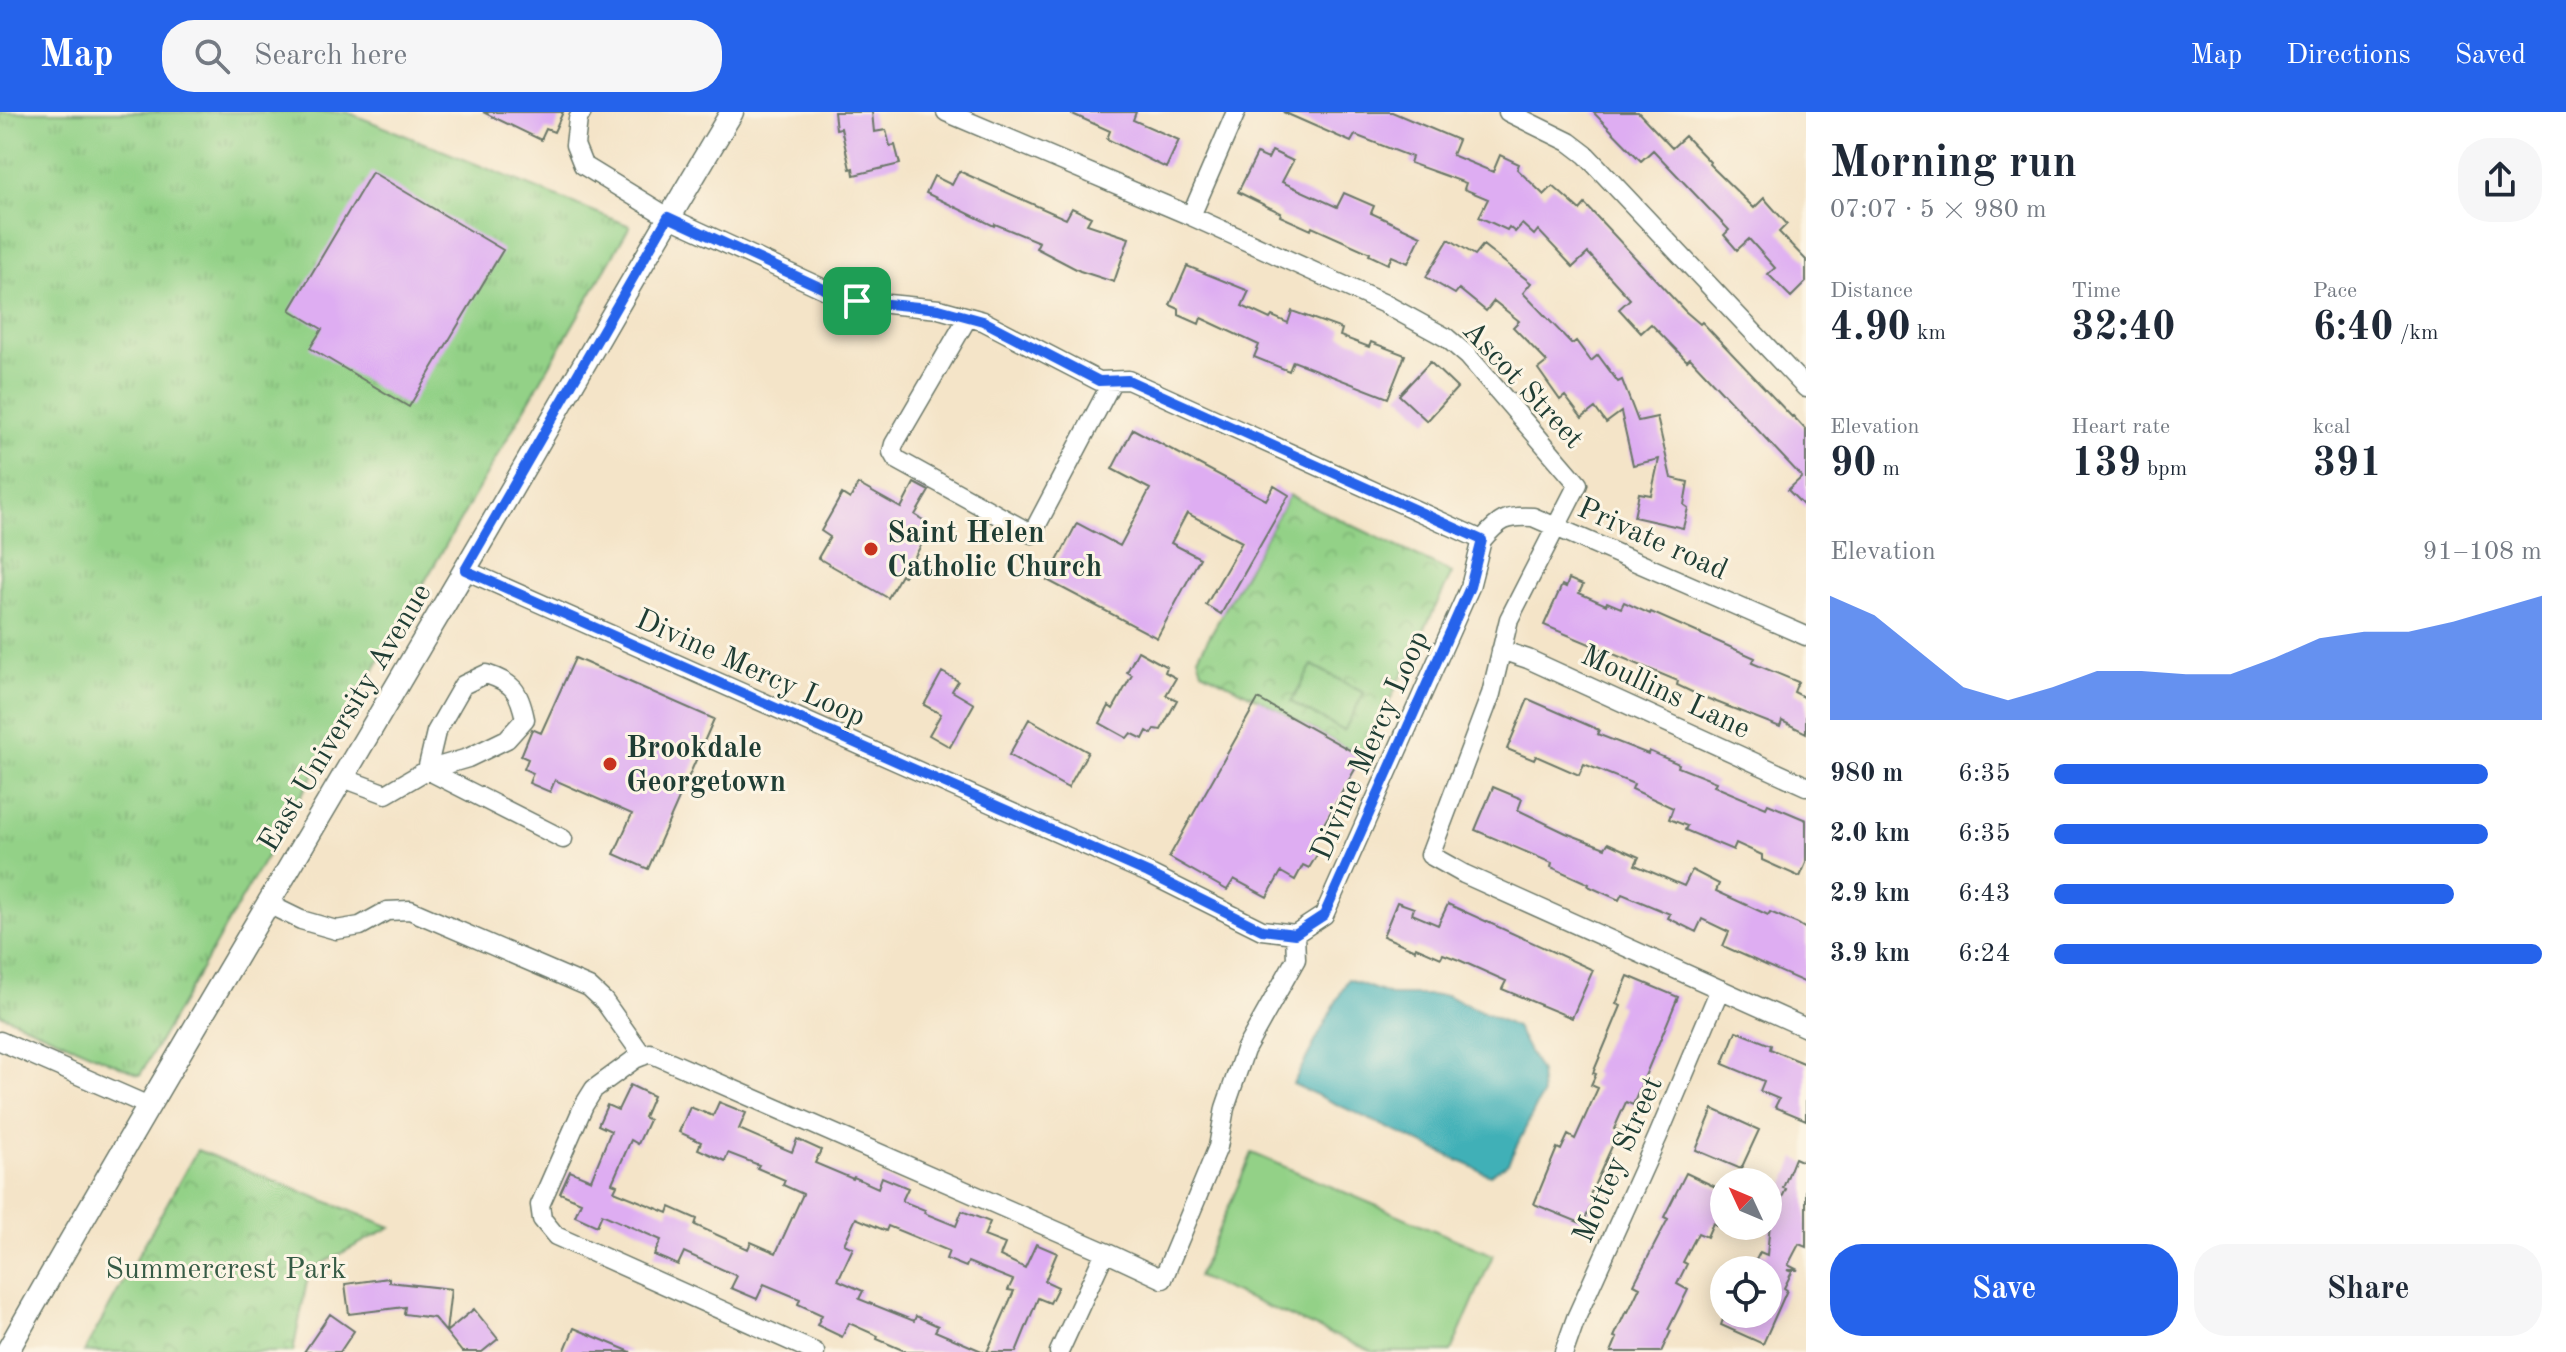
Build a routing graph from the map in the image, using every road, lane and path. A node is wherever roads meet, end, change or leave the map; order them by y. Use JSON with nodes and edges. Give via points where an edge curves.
{"nodes":[{"id":1,"x":582,"y":112,"type":"edge"},
{"id":2,"x":732,"y":112,"type":"edge"},
{"id":3,"x":946,"y":112,"type":"edge"},
{"id":4,"x":1236,"y":112,"type":"edge"},
{"id":5,"x":1508,"y":112,"type":"edge"},
{"id":6,"x":1191,"y":216,"type":"junction"},
{"id":7,"x":668,"y":217,"type":"junction"},
{"id":8,"x":968,"y":317,"type":"junction"},
{"id":9,"x":1112,"y":382,"type":"junction"},
{"id":10,"x":1806,"y":388,"type":"edge"},
{"id":11,"x":1556,"y":526,"type":"junction"},
{"id":12,"x":1482,"y":540,"type":"junction"},
{"id":13,"x":465,"y":570,"type":"junction"},
{"id":14,"x":1806,"y":636,"type":"edge"},
{"id":15,"x":1501,"y":650,"type":"junction"},
{"id":16,"x":427,"y":770,"type":"junction"},
{"id":17,"x":343,"y":778,"type":"junction"},
{"id":18,"x":1806,"y":786,"type":"edge"},
{"id":19,"x":563,"y":839,"type":"dead end"},
{"id":20,"x":268,"y":904,"type":"junction"},
{"id":21,"x":1295,"y":934,"type":"junction"},
{"id":22,"x":1720,"y":989,"type":"junction"},
{"id":23,"x":1806,"y":1028,"type":"edge"},
{"id":24,"x":0,"y":1041,"type":"edge"},
{"id":25,"x":643,"y":1056,"type":"junction"},
{"id":26,"x":149,"y":1106,"type":"junction"},
{"id":27,"x":1105,"y":1252,"type":"junction"},
{"id":28,"x":7,"y":1352,"type":"edge"},
{"id":29,"x":815,"y":1352,"type":"edge"},
{"id":30,"x":1059,"y":1352,"type":"edge"},
{"id":31,"x":1564,"y":1352,"type":"edge"}],
"edges":[{"from":1,"to":7,"type":"street","via":[[575,145],[583,165]]},
{"from":2,"to":7,"type":"main road","name":"East University Avenue"},
{"from":3,"to":6,"type":"street","name":"Ascot Street"},
{"from":4,"to":6,"type":"street"},
{"from":5,"to":10,"type":"street","via":[[1586,155]]},
{"from":6,"to":11,"type":"street","name":"Ascot Street","via":[[1447,338],[1578,484]]},
{"from":7,"to":8,"type":"street","via":[[837,295]]},
{"from":7,"to":13,"type":"main road","name":"East University Avenue"},
{"from":8,"to":9,"type":"street","via":[[1099,381]]},
{"from":8,"to":9,"type":"street","via":[[892,452],[896,459],[1032,534]]},
{"from":9,"to":12,"type":"street","via":[[1128,380]]},
{"from":11,"to":12,"type":"street","name":"Private road","via":[[1514,516],[1498,522]]},
{"from":11,"to":14,"type":"street","name":"Private road"},
{"from":11,"to":15,"type":"street","name":"Ascot Street","via":[[1509,619]]},
{"from":12,"to":21,"type":"street","name":"Divine Mercy Loop","via":[[1470,587],[1324,915]]},
{"from":13,"to":17,"type":"main road","name":"East University Avenue"},
{"from":13,"to":21,"type":"street","name":"Divine Mercy Loop","via":[[1148,873],[1262,930]]},
{"from":15,"to":18,"type":"street","name":"Moullins Lane"},
{"from":15,"to":22,"type":"street","name":"Ascot Street","via":[[1471,752],[1430,855]]},
{"from":16,"to":16,"type":"street","via":[[507,739],[525,719],[521,698],[508,681],[486,674],[463,685],[436,732]]},
{"from":16,"to":17,"type":"street","via":[[386,794]]},
{"from":16,"to":19,"type":"street"},
{"from":17,"to":20,"type":"main road","name":"East University Avenue"},
{"from":20,"to":25,"type":"street","via":[[336,930],[360,926],[387,911],[410,910],[444,923],[589,987]]},
{"from":20,"to":26,"type":"main road","name":"East University Avenue"},
{"from":21,"to":27,"type":"street","via":[[1296,959],[1245,1050],[1218,1147],[1163,1279]]},
{"from":22,"to":23,"type":"street","name":"Ascot Street"},
{"from":22,"to":31,"type":"street","name":"Mottey Street"},
{"from":24,"to":26,"type":"street"},
{"from":25,"to":27,"type":"street","via":[[650,1053]]},
{"from":25,"to":29,"type":"street","via":[[594,1089],[584,1105],[540,1205],[542,1219],[556,1236]]},
{"from":26,"to":28,"type":"main road","name":"East University Avenue"},
{"from":27,"to":30,"type":"street"}]}
